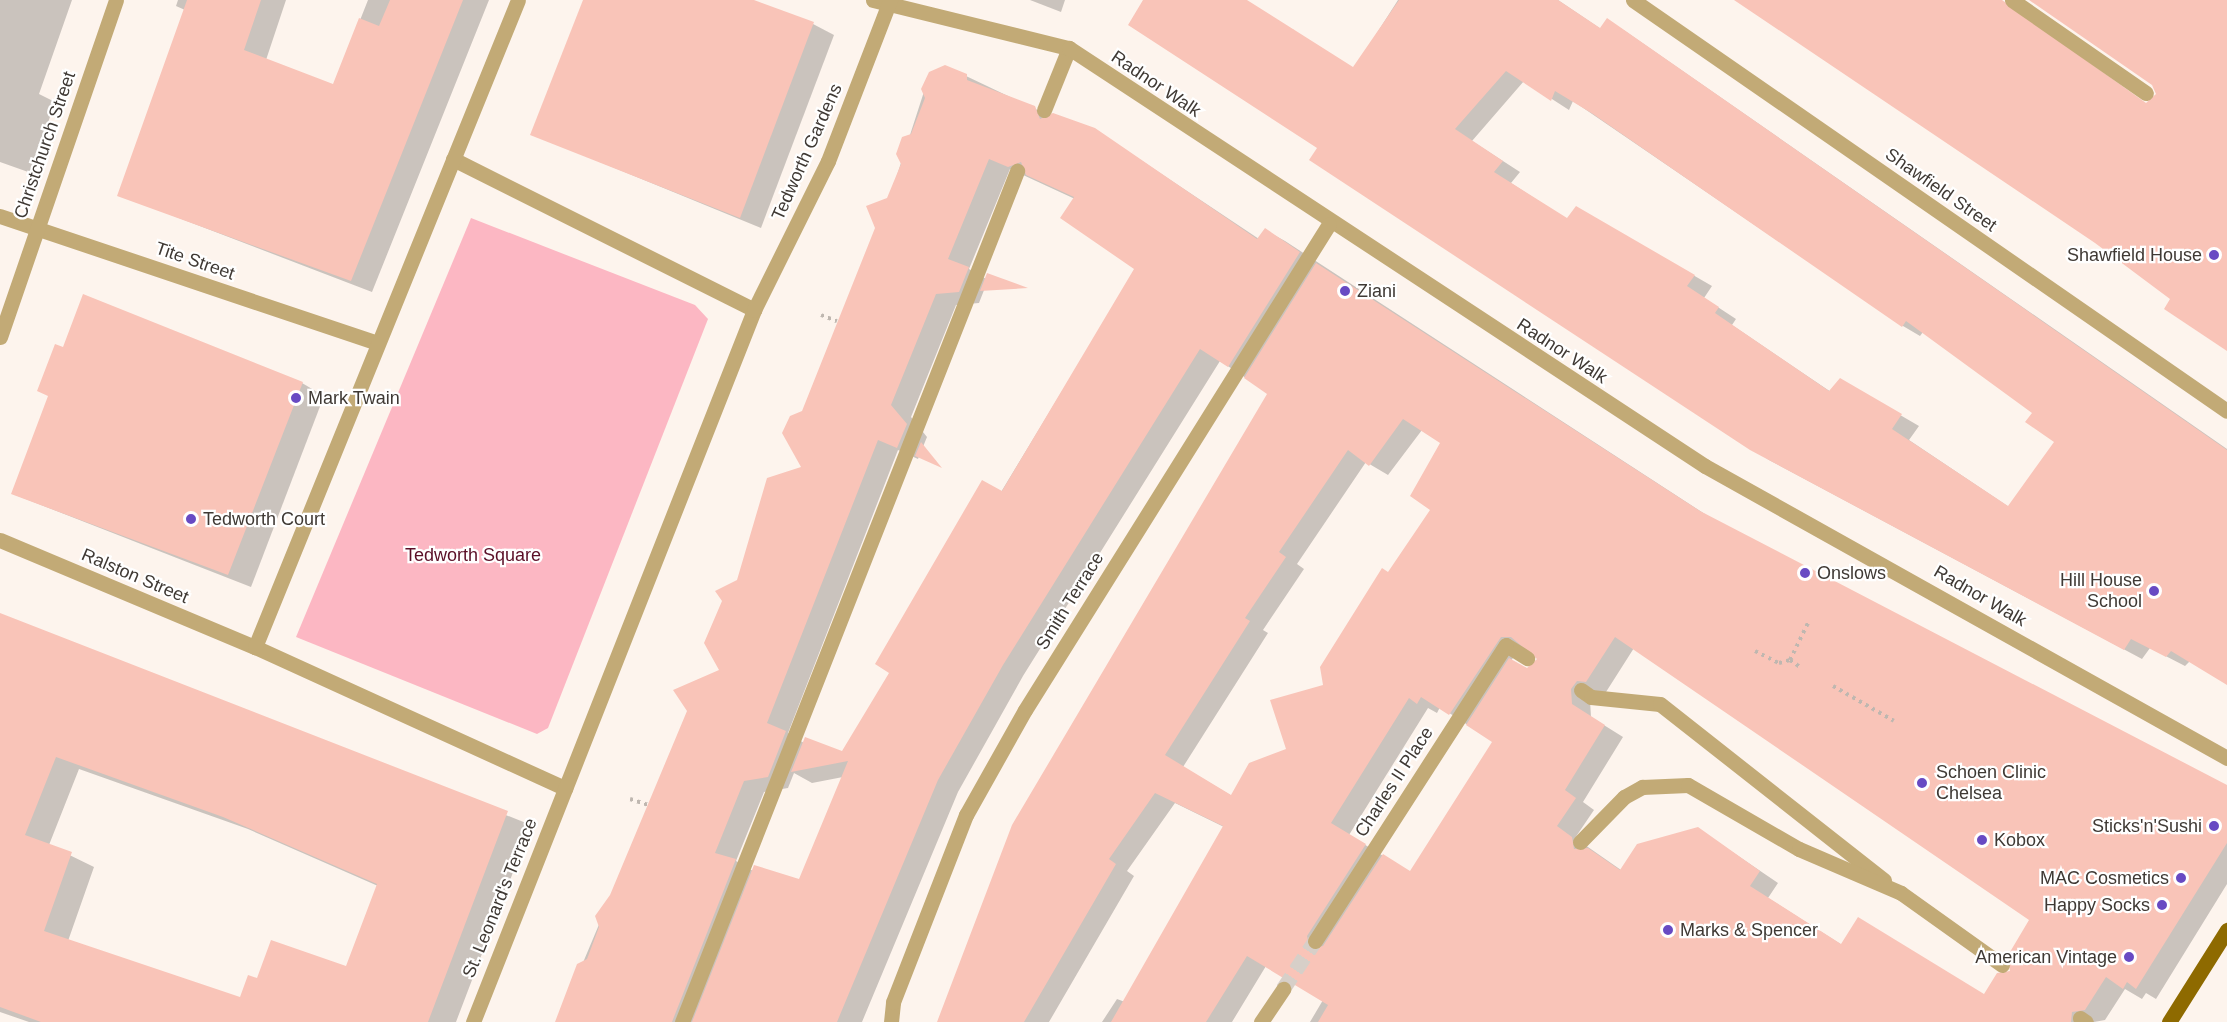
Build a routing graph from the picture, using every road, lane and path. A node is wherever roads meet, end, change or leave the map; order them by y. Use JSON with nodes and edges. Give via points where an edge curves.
{"nodes":[{"id":1,"x":116,"y":0,"type":"edge"},
{"id":2,"x":518,"y":0,"type":"edge"},
{"id":3,"x":873,"y":0,"type":"edge"},
{"id":4,"x":1632,"y":0,"type":"edge"},
{"id":5,"x":2012,"y":0,"type":"edge"},
{"id":6,"x":889,"y":3,"type":"edge"},
{"id":7,"x":1069,"y":48,"type":"junction"},
{"id":8,"x":2146,"y":93,"type":"dead end"},
{"id":9,"x":1044,"y":110,"type":"dead end"},
{"id":10,"x":453,"y":159,"type":"junction"},
{"id":11,"x":1017,"y":171,"type":"dead end"},
{"id":12,"x":0,"y":216,"type":"edge"},
{"id":13,"x":1329,"y":224,"type":"junction"},
{"id":14,"x":37,"y":229,"type":"junction"},
{"id":15,"x":754,"y":310,"type":"junction"},
{"id":16,"x":821,"y":315,"type":"dead end"},
{"id":17,"x":837,"y":321,"type":"dead end"},
{"id":18,"x":0,"y":337,"type":"edge"},
{"id":19,"x":377,"y":343,"type":"junction"},
{"id":20,"x":2227,"y":411,"type":"edge"},
{"id":21,"x":0,"y":540,"type":"edge"},
{"id":22,"x":1808,"y":623,"type":"dead end"},
{"id":23,"x":255,"y":647,"type":"junction"},
{"id":24,"x":1755,"y":651,"type":"dead end"},
{"id":25,"x":1527,"y":657,"type":"dead end"},
{"id":26,"x":1790,"y":660,"type":"junction"},
{"id":27,"x":1800,"y":667,"type":"dead end"},
{"id":28,"x":1833,"y":686,"type":"dead end"},
{"id":29,"x":1581,"y":690,"type":"dead end"},
{"id":30,"x":1894,"y":721,"type":"dead end"},
{"id":31,"x":2227,"y":758,"type":"edge"},
{"id":32,"x":565,"y":788,"type":"junction"},
{"id":33,"x":630,"y":799,"type":"dead end"},
{"id":34,"x":648,"y":806,"type":"dead end"},
{"id":35,"x":1580,"y":842,"type":"dead end"},
{"id":36,"x":1901,"y":893,"type":"junction"},
{"id":37,"x":2227,"y":930,"type":"edge"},
{"id":38,"x":1315,"y":941,"type":"tunnel mouth"},
{"id":39,"x":2002,"y":965,"type":"dead end"},
{"id":40,"x":1282,"y":989,"type":"tunnel mouth"},
{"id":41,"x":473,"y":1022,"type":"edge"},
{"id":42,"x":682,"y":1022,"type":"edge"},
{"id":43,"x":891,"y":1022,"type":"edge"},
{"id":44,"x":1262,"y":1022,"type":"edge"},
{"id":45,"x":2169,"y":1022,"type":"edge"}],
"edges":[{"from":1,"to":14,"type":"street","name":"Christchurch Street"},
{"from":2,"to":10,"type":"street"},
{"from":3,"to":6,"type":"street","name":"Radnor Walk"},
{"from":4,"to":20,"type":"street","name":"Shawfield Street"},
{"from":5,"to":8,"type":"street"},
{"from":6,"to":7,"type":"street","name":"Radnor Walk"},
{"from":6,"to":15,"type":"street","name":"Tedworth Gardens","via":[[828,161]]},
{"from":7,"to":9,"type":"street"},
{"from":7,"to":13,"type":"street","name":"Radnor Walk"},
{"from":10,"to":15,"type":"street"},
{"from":10,"to":19,"type":"street"},
{"from":11,"to":42,"type":"street"},
{"from":12,"to":14,"type":"street","name":"Tite Street"},
{"from":13,"to":31,"type":"street","name":"Radnor Walk","via":[[1705,466]]},
{"from":13,"to":43,"type":"street","name":"Smith Terrace","via":[[1025,710],[966,815],[893,1002]]},
{"from":14,"to":18,"type":"street","name":"Christchurch Street"},
{"from":14,"to":19,"type":"street","name":"Tite Street"},
{"from":15,"to":32,"type":"street"},
{"from":16,"to":17,"type":"path"},
{"from":19,"to":23,"type":"street"},
{"from":21,"to":23,"type":"street","name":"Ralston Street"},
{"from":22,"to":26,"type":"path"},
{"from":23,"to":32,"type":"street"},
{"from":24,"to":26,"type":"path","via":[[1779,663]]},
{"from":25,"to":38,"type":"street","name":"Charles II Place","via":[[1506,645]]},
{"from":26,"to":27,"type":"path"},
{"from":28,"to":30,"type":"path"},
{"from":29,"to":36,"type":"street","via":[[1591,697],[1660,704]]},
{"from":32,"to":41,"type":"street","name":"St. Leonard's Terrace"},
{"from":33,"to":34,"type":"path"},
{"from":35,"to":36,"type":"street","via":[[1609,810],[1642,787],[1688,785],[1799,849]]},
{"from":36,"to":39,"type":"street"},
{"from":37,"to":45,"type":"main road"},
{"from":40,"to":44,"type":"street"}]}
